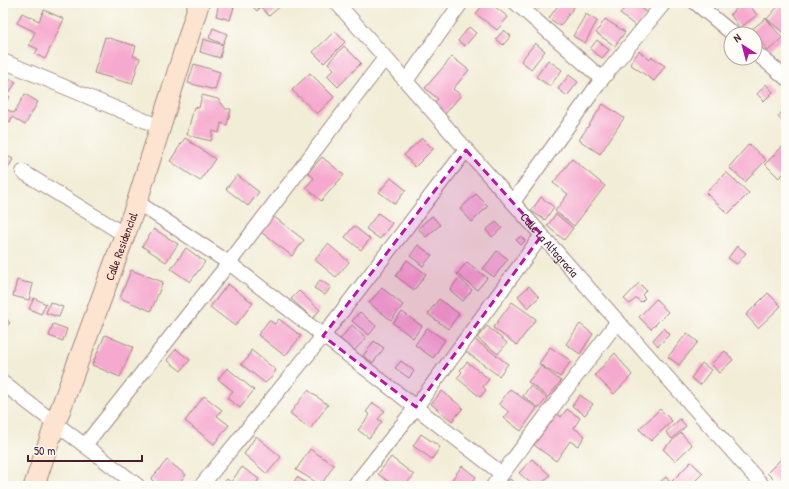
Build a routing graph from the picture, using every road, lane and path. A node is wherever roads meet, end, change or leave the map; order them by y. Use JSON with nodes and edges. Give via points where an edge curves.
{"nodes":[{"id":1,"x":199,"y":3,"type":"edge"},
{"id":2,"x":338,"y":3,"type":"edge"},
{"id":3,"x":461,"y":3,"type":"edge"},
{"id":4,"x":516,"y":3,"type":"edge"},
{"id":5,"x":664,"y":3,"type":"edge"},
{"id":6,"x":696,"y":3,"type":"edge"},
{"id":7,"x":723,"y":26,"type":"edge"},
{"id":8,"x":385,"y":58,"type":"junction"},
{"id":9,"x":763,"y":59,"type":"edge"},
{"id":10,"x":3,"y":61,"type":"edge"},
{"id":11,"x":786,"y":78,"type":"edge"},
{"id":12,"x":602,"y":79,"type":"junction"},
{"id":13,"x":406,"y":81,"type":"junction"},
{"id":14,"x":160,"y":127,"type":"junction"},
{"id":15,"x":466,"y":150,"type":"junction"},
{"id":16,"x":24,"y":172,"type":"dead end"},
{"id":17,"x":136,"y":202,"type":"junction"},
{"id":18,"x":513,"y":202,"type":"junction"},
{"id":19,"x":125,"y":235,"type":"junction"},
{"id":20,"x":542,"y":235,"type":"junction"},
{"id":21,"x":229,"y":263,"type":"junction"},
{"id":22,"x":618,"y":321,"type":"junction"},
{"id":23,"x":323,"y":336,"type":"junction"},
{"id":24,"x":3,"y":383,"type":"edge"},
{"id":25,"x":416,"y":407,"type":"junction"},
{"id":26,"x":55,"y":424,"type":"junction"},
{"id":27,"x":85,"y":445,"type":"junction"},
{"id":28,"x":502,"y":474,"type":"junction"},
{"id":29,"x":34,"y":486,"type":"edge"},
{"id":30,"x":138,"y":486,"type":"edge"},
{"id":31,"x":202,"y":486,"type":"edge"},
{"id":32,"x":354,"y":486,"type":"edge"},
{"id":33,"x":493,"y":486,"type":"edge"},
{"id":34,"x":763,"y":486,"type":"edge"}],
"edges":[{"from":1,"to":14,"type":"main road","name":"Calle Residencial"},
{"from":2,"to":8,"type":"street","name":"Calle La Altagracia"},
{"from":3,"to":13,"type":"street"},
{"from":4,"to":12,"type":"street"},
{"from":5,"to":12,"type":"street"},
{"from":6,"to":7,"type":"street"},
{"from":8,"to":13,"type":"street","name":"Calle La Altagracia"},
{"from":8,"to":21,"type":"street"},
{"from":9,"to":11,"type":"street"},
{"from":10,"to":14,"type":"street"},
{"from":12,"to":18,"type":"street"},
{"from":13,"to":15,"type":"street","name":"Calle La Altagracia"},
{"from":14,"to":17,"type":"main road","name":"Calle Residencial"},
{"from":15,"to":18,"type":"street","name":"Calle La Altagracia"},
{"from":15,"to":23,"type":"street"},
{"from":16,"to":19,"type":"street"},
{"from":17,"to":19,"type":"main road","name":"Calle Residencial"},
{"from":17,"to":21,"type":"street"},
{"from":18,"to":20,"type":"street","name":"Calle La Altagracia"},
{"from":19,"to":26,"type":"main road","name":"Calle Residencial"},
{"from":20,"to":22,"type":"street","name":"Calle La Altagracia"},
{"from":20,"to":25,"type":"street"},
{"from":21,"to":23,"type":"street"},
{"from":21,"to":27,"type":"street"},
{"from":22,"to":28,"type":"street"},
{"from":22,"to":34,"type":"street","name":"Calle La Altagracia"},
{"from":23,"to":25,"type":"street"},
{"from":23,"to":31,"type":"street"},
{"from":24,"to":26,"type":"street"},
{"from":25,"to":28,"type":"street"},
{"from":25,"to":32,"type":"street"},
{"from":26,"to":27,"type":"street"},
{"from":26,"to":29,"type":"main road","name":"Calle Residencial"},
{"from":27,"to":30,"type":"street"},
{"from":28,"to":33,"type":"street"}]}
